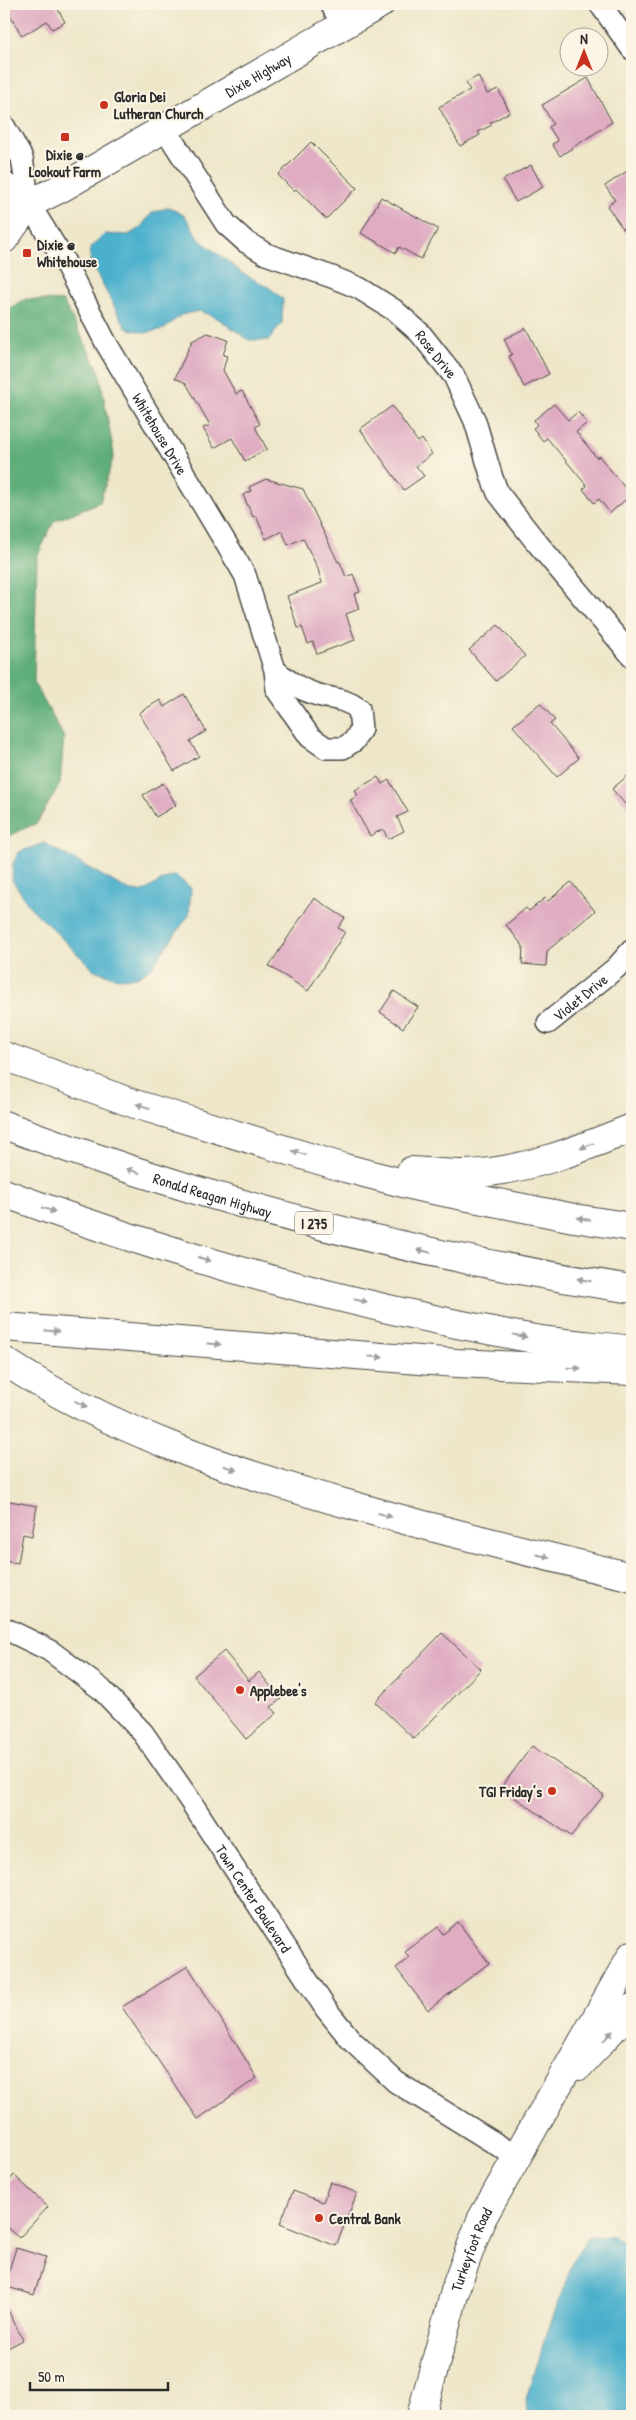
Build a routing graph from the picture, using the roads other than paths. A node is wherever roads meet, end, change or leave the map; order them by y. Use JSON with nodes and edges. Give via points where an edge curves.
{"nodes":[{"id":1,"x":380,"y":4,"type":"edge"},
{"id":2,"x":600,"y":4,"type":"edge"},
{"id":3,"x":337,"y":15,"type":"edge"},
{"id":4,"x":632,"y":49,"type":"edge"},
{"id":5,"x":4,"y":126,"type":"edge"},
{"id":6,"x":165,"y":129,"type":"junction"},
{"id":7,"x":4,"y":182,"type":"edge"},
{"id":8,"x":17,"y":205,"type":"edge"},
{"id":9,"x":4,"y":239,"type":"edge"},
{"id":10,"x":632,"y":656,"type":"edge"},
{"id":11,"x":275,"y":670,"type":"dead end"},
{"id":12,"x":632,"y":950,"type":"edge"},
{"id":13,"x":548,"y":1023,"type":"dead end"},
{"id":14,"x":4,"y":1038,"type":"edge"},
{"id":15,"x":4,"y":1056,"type":"edge"},
{"id":16,"x":70,"y":1080,"type":"junction"},
{"id":17,"x":4,"y":1125,"type":"edge"},
{"id":18,"x":632,"y":1128,"type":"edge"},
{"id":19,"x":346,"y":1168,"type":"junction"},
{"id":20,"x":4,"y":1193,"type":"edge"},
{"id":21,"x":632,"y":1226,"type":"edge"},
{"id":22,"x":632,"y":1289,"type":"edge"},
{"id":23,"x":4,"y":1328,"type":"edge"},
{"id":24,"x":632,"y":1350,"type":"edge"},
{"id":25,"x":4,"y":1361,"type":"edge"},
{"id":26,"x":632,"y":1370,"type":"edge"},
{"id":27,"x":632,"y":1577,"type":"edge"},
{"id":28,"x":4,"y":1628,"type":"edge"},
{"id":29,"x":632,"y":1955,"type":"edge"},
{"id":30,"x":632,"y":2008,"type":"edge"},
{"id":31,"x":550,"y":2096,"type":"junction"},
{"id":32,"x":517,"y":2157,"type":"junction"},
{"id":33,"x":421,"y":2416,"type":"edge"}],
"edges":[{"from":1,"to":3,"type":"main road","name":"Dixie Highway"},
{"from":2,"to":4,"type":"street"},
{"from":3,"to":6,"type":"main road","name":"Dixie Highway"},
{"from":5,"to":8,"type":"street","via":[[22,158]]},
{"from":6,"to":8,"type":"main road","name":"Dixie Highway"},
{"from":6,"to":10,"type":"street","name":"Rose Drive","via":[[226,224],[246,242],[266,254],[359,288],[394,310],[420,333],[454,376],[475,421],[498,493]]},
{"from":7,"to":8,"type":"street"},
{"from":8,"to":9,"type":"main road","name":"Dixie Highway"},
{"from":8,"to":11,"type":"street","name":"Whitehouse Drive","via":[[63,259],[111,352],[246,575]]},
{"from":12,"to":13,"type":"street","name":"Violet Drive","via":[[616,968]]},
{"from":14,"to":16,"type":"main road"},
{"from":15,"to":16,"type":"main road"},
{"from":19,"to":16,"type":"main road","one_way":true,"via":[[135,1104]]},
{"from":22,"to":17,"type":"main road","name":"Ronald Reagan Highway","number":"I 275","one_way":true,"via":[[438,1254],[352,1234],[199,1192]]},
{"from":18,"to":19,"type":"main road","one_way":true,"via":[[568,1154],[496,1171],[465,1174]]},
{"from":21,"to":19,"type":"main road","one_way":true,"via":[[574,1218],[418,1187]]},
{"from":20,"to":24,"type":"main road","one_way":true,"via":[[162,1248],[332,1294],[536,1339]]},
{"from":23,"to":26,"type":"main road","one_way":true,"via":[[456,1363]]},
{"from":25,"to":27,"type":"main road","one_way":true,"via":[[37,1382],[106,1417],[202,1458],[278,1485],[453,1534]]},
{"from":28,"to":32,"type":"street","name":"Town Center Boulevard","via":[[49,1650],[102,1689],[144,1733],[326,2009],[350,2040],[396,2082]]},
{"from":29,"to":31,"type":"main road","name":"Turkeyfoot Road"},
{"from":31,"to":30,"type":"main road","name":"Turkeyfoot Road","one_way":true},
{"from":31,"to":32,"type":"main road","name":"Turkeyfoot Road"},
{"from":32,"to":33,"type":"main road","name":"Turkeyfoot Road","via":[[472,2240]]}]}
